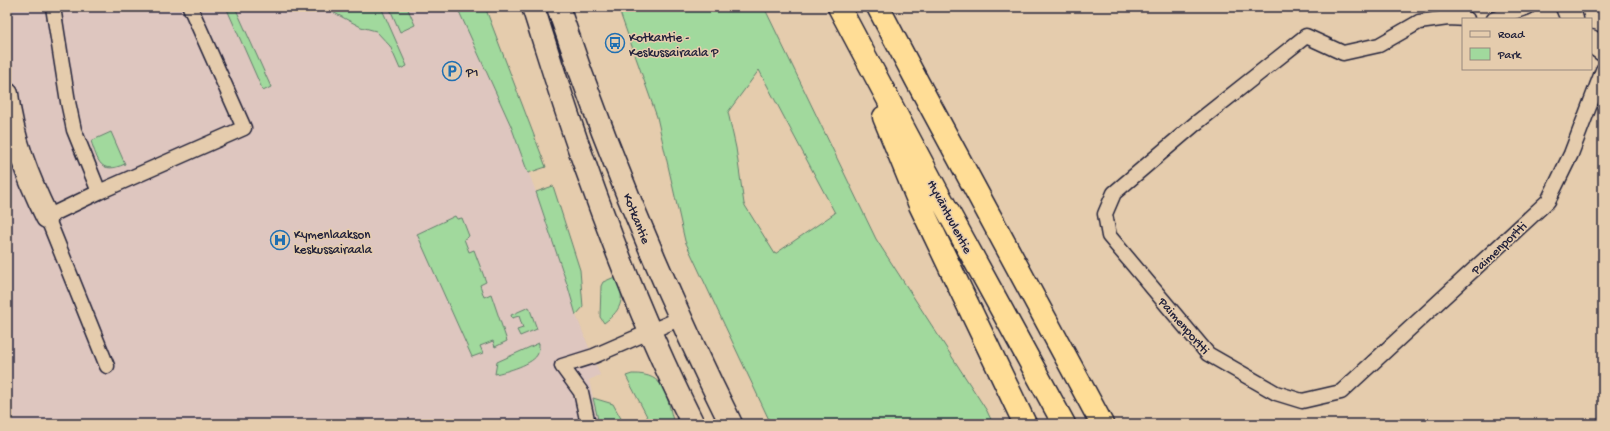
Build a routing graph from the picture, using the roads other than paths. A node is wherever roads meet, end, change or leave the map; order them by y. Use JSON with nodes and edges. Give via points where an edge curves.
{"nodes":[{"id":1,"x":54,"y":7,"type":"edge"},
{"id":2,"x":190,"y":7,"type":"edge"},
{"id":3,"x":533,"y":7,"type":"edge"},
{"id":4,"x":558,"y":7,"type":"edge"},
{"id":5,"x":839,"y":7,"type":"edge"},
{"id":6,"x":878,"y":7,"type":"edge"},
{"id":7,"x":1528,"y":7,"type":"edge"},
{"id":8,"x":1567,"y":7,"type":"edge"},
{"id":9,"x":1497,"y":18,"type":"edge"},
{"id":10,"x":1572,"y":18,"type":"edge"},
{"id":11,"x":1462,"y":19,"type":"edge"},
{"id":12,"x":1592,"y":41,"type":"edge"},
{"id":13,"x":1603,"y":50,"type":"edge"},
{"id":14,"x":1603,"y":70,"type":"edge"},
{"id":15,"x":7,"y":94,"type":"edge"},
{"id":16,"x":99,"y":192,"type":"junction"},
{"id":17,"x":47,"y":217,"type":"junction"},
{"id":18,"x":681,"y":318,"type":"junction"},
{"id":19,"x":650,"y":331,"type":"junction"},
{"id":20,"x":106,"y":366,"type":"dead end"},
{"id":21,"x":588,"y":424,"type":"edge"},
{"id":22,"x":693,"y":424,"type":"edge"},
{"id":23,"x":731,"y":424,"type":"edge"},
{"id":24,"x":1025,"y":424,"type":"edge"},
{"id":25,"x":1064,"y":424,"type":"edge"},
{"id":26,"x":1102,"y":424,"type":"edge"}],
"edges":[{"from":1,"to":16,"type":"lane","via":[[74,130]]},
{"from":2,"to":16,"type":"lane","via":[[244,128]]},
{"from":3,"to":19,"type":"street","via":[[585,165]]},
{"from":4,"to":18,"type":"street","name":"Kotkantie","via":[[610,150]]},
{"from":5,"to":24,"type":"highway","via":[[920,205]]},
{"from":5,"to":25,"type":"highway","name":"Hyväntuulentie"},
{"from":6,"to":26,"type":"highway"},
{"from":7,"to":9,"type":"lane"},
{"from":8,"to":10,"type":"street"},
{"from":11,"to":14,"type":"lane","name":"Paimenportti","via":[[1419,22],[1379,45],[1342,53],[1306,36],[1114,194],[1105,214],[1109,236],[1208,354],[1276,393],[1302,401],[1341,392],[1548,201],[1571,154]]},
{"from":12,"to":13,"type":"street"},
{"from":15,"to":17,"type":"street","via":[[19,150],[31,184]]},
{"from":16,"to":17,"type":"lane"},
{"from":17,"to":20,"type":"lane"},
{"from":18,"to":19,"type":"lane"},
{"from":18,"to":23,"type":"street","name":"Kotkantie"},
{"from":19,"to":21,"type":"lane","via":[[594,356],[562,366],[582,392]]},
{"from":19,"to":22,"type":"street"}]}
